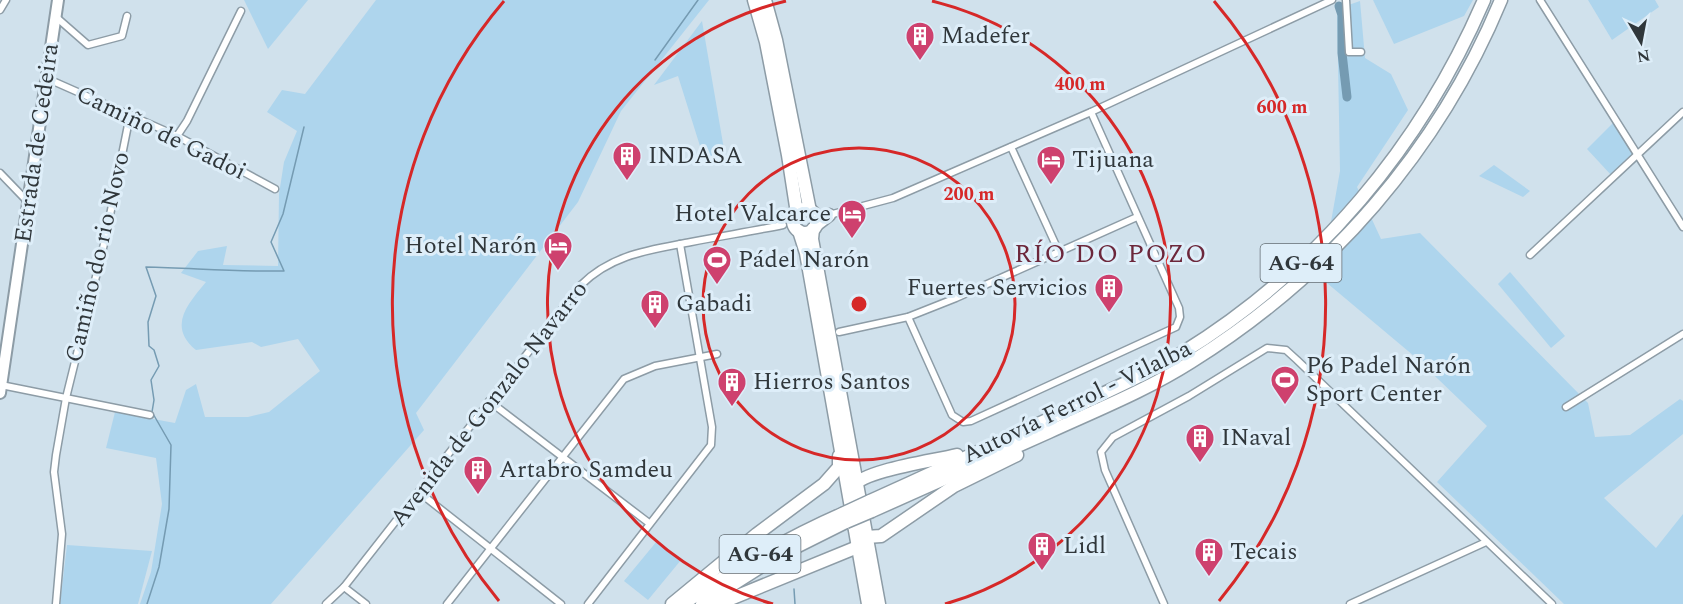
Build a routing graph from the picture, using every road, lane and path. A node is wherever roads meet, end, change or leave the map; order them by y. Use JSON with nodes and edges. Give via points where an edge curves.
{"nodes":[{"id":1,"x":6,"y":0,"type":"edge"},
{"id":2,"x":58,"y":0,"type":"edge"},
{"id":3,"x":754,"y":0,"type":"edge"},
{"id":4,"x":765,"y":0,"type":"edge"},
{"id":5,"x":1332,"y":0,"type":"edge"},
{"id":6,"x":1346,"y":0,"type":"edge"},
{"id":7,"x":1484,"y":0,"type":"edge"},
{"id":8,"x":1501,"y":0,"type":"edge"},
{"id":9,"x":1540,"y":0,"type":"edge"},
{"id":10,"x":0,"y":10,"type":"edge"},
{"id":11,"x":241,"y":11,"type":"dead end"},
{"id":12,"x":127,"y":16,"type":"dead end"},
{"id":13,"x":56,"y":17,"type":"junction"},
{"id":14,"x":1361,"y":52,"type":"dead end"},
{"id":15,"x":46,"y":78,"type":"junction"},
{"id":16,"x":1091,"y":112,"type":"junction"},
{"id":17,"x":1683,"y":112,"type":"edge"},
{"id":18,"x":130,"y":115,"type":"junction"},
{"id":19,"x":177,"y":136,"type":"junction"},
{"id":20,"x":1011,"y":147,"type":"junction"},
{"id":21,"x":1636,"y":156,"type":"junction"},
{"id":22,"x":0,"y":173,"type":"edge"},
{"id":23,"x":275,"y":189,"type":"dead end"},
{"id":24,"x":28,"y":202,"type":"junction"},
{"id":25,"x":829,"y":215,"type":"joint"},
{"id":26,"x":1137,"y":217,"type":"junction"},
{"id":27,"x":802,"y":222,"type":"junction"},
{"id":28,"x":1683,"y":228,"type":"edge"},
{"id":29,"x":680,"y":244,"type":"junction"},
{"id":30,"x":1059,"y":252,"type":"junction"},
{"id":31,"x":1530,"y":255,"type":"dead end"},
{"id":32,"x":908,"y":317,"type":"junction"},
{"id":33,"x":1683,"y":334,"type":"edge"},
{"id":34,"x":830,"y":336,"type":"junction"},
{"id":35,"x":717,"y":354,"type":"dead end"},
{"id":36,"x":698,"y":357,"type":"junction"},
{"id":37,"x":1190,"y":363,"type":"junction"},
{"id":38,"x":1,"y":389,"type":"edge"},
{"id":39,"x":66,"y":398,"type":"junction"},
{"id":40,"x":489,"y":401,"type":"junction"},
{"id":41,"x":1566,"y":407,"type":"dead end"},
{"id":42,"x":150,"y":415,"type":"dead end"},
{"id":43,"x":1026,"y":430,"type":"junction"},
{"id":44,"x":843,"y":436,"type":"junction"},
{"id":45,"x":563,"y":457,"type":"junction"},
{"id":46,"x":881,"y":473,"type":"junction"},
{"id":47,"x":824,"y":484,"type":"junction"},
{"id":48,"x":852,"y":487,"type":"junction"},
{"id":49,"x":420,"y":493,"type":"junction"},
{"id":50,"x":871,"y":506,"type":"junction"},
{"id":51,"x":649,"y":523,"type":"junction"},
{"id":52,"x":856,"y":530,"type":"junction"},
{"id":53,"x":891,"y":531,"type":"junction"},
{"id":54,"x":1486,"y":542,"type":"junction"},
{"id":55,"x":491,"y":548,"type":"junction"},
{"id":56,"x":782,"y":576,"type":"junction"},
{"id":57,"x":344,"y":587,"type":"junction"},
{"id":58,"x":872,"y":599,"type":"edge"},
{"id":59,"x":56,"y":604,"type":"edge"},
{"id":60,"x":326,"y":604,"type":"edge"},
{"id":61,"x":366,"y":604,"type":"edge"},
{"id":62,"x":447,"y":604,"type":"edge"},
{"id":63,"x":561,"y":604,"type":"edge"},
{"id":64,"x":588,"y":604,"type":"edge"},
{"id":65,"x":672,"y":604,"type":"edge"},
{"id":66,"x":683,"y":604,"type":"edge"},
{"id":67,"x":702,"y":604,"type":"edge"},
{"id":68,"x":718,"y":604,"type":"edge"},
{"id":69,"x":1164,"y":604,"type":"edge"},
{"id":70,"x":1352,"y":604,"type":"edge"},
{"id":71,"x":1552,"y":604,"type":"edge"}],
"edges":[{"from":1,"to":10,"type":"street"},
{"from":2,"to":13,"type":"main road","name":"Estrada de Cedeira"},
{"from":3,"to":27,"type":"highway"},
{"from":4,"to":27,"type":"highway","via":[[776,40]]},
{"from":5,"to":16,"type":"street"},
{"from":6,"to":14,"type":"street","via":[[1349,52]]},
{"from":7,"to":43,"type":"highway","name":"Autovía Ferrol - Vilalba","number":"AG-64","via":[[1446,78],[1416,128],[1360,201],[1297,266],[1242,312],[1182,352]]},
{"from":8,"to":37,"type":"highway","name":"Autovía Ferrol - Vilalba","number":"AG-64","via":[[1474,59],[1443,112],[1371,211],[1299,282]]},
{"from":9,"to":21,"type":"street"},
{"from":11,"to":19,"type":"street"},
{"from":12,"to":13,"type":"street","via":[[122,36],[88,45]]},
{"from":13,"to":15,"type":"main road","name":"Estrada de Cedeira"},
{"from":15,"to":18,"type":"street","name":"Camiño de Gadoi"},
{"from":15,"to":24,"type":"main road","name":"Estrada de Cedeira"},
{"from":16,"to":20,"type":"street"},
{"from":16,"to":26,"type":"street"},
{"from":17,"to":21,"type":"street"},
{"from":18,"to":19,"type":"street","name":"Camiño de Gadoi"},
{"from":18,"to":39,"type":"street","name":"Camiño do rio Novo","via":[[105,240]]},
{"from":19,"to":23,"type":"street","name":"Camiño de Gadoi"},
{"from":20,"to":25,"type":"street","via":[[893,198]]},
{"from":20,"to":30,"type":"street"},
{"from":21,"to":28,"type":"street"},
{"from":21,"to":31,"type":"street"},
{"from":22,"to":24,"type":"street"},
{"from":24,"to":38,"type":"main road","name":"Estrada de Cedeira"},
{"from":25,"to":27,"type":"highway"},
{"from":26,"to":30,"type":"street"},
{"from":26,"to":32,"type":"street","via":[[1179,308],[1176,327],[978,418],[963,422],[952,415]]},
{"from":27,"to":29,"type":"street","name":"Avenida de Gonzalo Navarro"},
{"from":27,"to":34,"type":"highway","via":[[806,253]]},
{"from":27,"to":34,"type":"highway","via":[[812,239]]},
{"from":29,"to":36,"type":"street"},
{"from":29,"to":40,"type":"street","name":"Avenida de Gonzalo Navarro","via":[[625,256],[594,272]]},
{"from":30,"to":32,"type":"street"},
{"from":32,"to":34,"type":"street"},
{"from":33,"to":41,"type":"street"},
{"from":34,"to":44,"type":"highway"},
{"from":35,"to":36,"type":"street"},
{"from":36,"to":45,"type":"street","via":[[655,366],[624,379]]},
{"from":36,"to":51,"type":"street","via":[[712,428],[711,445]]},
{"from":37,"to":50,"type":"highway","name":"Autovía Ferrol - Vilalba","number":"AG-64","via":[[1111,404]]},
{"from":37,"to":53,"type":"highway","via":[[1107,411],[954,486]]},
{"from":38,"to":39,"type":"street"},
{"from":39,"to":42,"type":"street"},
{"from":39,"to":59,"type":"street","name":"Camiño do rio Novo","via":[[54,472],[62,534]]},
{"from":40,"to":45,"type":"street"},
{"from":40,"to":49,"type":"street","name":"Avenida de Gonzalo Navarro"},
{"from":43,"to":46,"type":"highway","via":[[957,456]]},
{"from":43,"to":50,"type":"highway","name":"Autovía Ferrol - Vilalba","number":"AG-64"},
{"from":44,"to":46,"type":"highway","via":[[860,466]]},
{"from":44,"to":47,"type":"highway","via":[[838,468]]},
{"from":44,"to":48,"type":"highway"},
{"from":45,"to":51,"type":"street"},
{"from":45,"to":55,"type":"street"},
{"from":46,"to":48,"type":"highway"},
{"from":47,"to":48,"type":"highway","via":[[834,480]]},
{"from":47,"to":65,"type":"highway"},
{"from":48,"to":52,"type":"highway"},
{"from":49,"to":55,"type":"street"},
{"from":49,"to":57,"type":"street","name":"Avenida de Gonzalo Navarro"},
{"from":50,"to":52,"type":"highway","name":"Autovía Ferrol - Vilalba","number":"AG-64","bridge":true},
{"from":51,"to":64,"type":"street"},
{"from":52,"to":53,"type":"highway","via":[[874,538]]},
{"from":52,"to":56,"type":"highway"},
{"from":52,"to":58,"type":"highway"},
{"from":52,"to":66,"type":"highway","name":"Autovía Ferrol - Vilalba","number":"AG-64","via":[[757,556]]},
{"from":52,"to":67,"type":"highway","name":"Autovía Ferrol - Vilalba","number":"AG-64","via":[[776,557]]},
{"from":53,"to":58,"type":"highway","via":[[875,547]]},
{"from":54,"to":69,"type":"street","via":[[1297,360],[1280,348],[1267,348],[1113,436],[1102,448],[1105,470]]},
{"from":54,"to":70,"type":"street"},
{"from":54,"to":71,"type":"street"},
{"from":55,"to":62,"type":"street"},
{"from":55,"to":63,"type":"street"},
{"from":56,"to":58,"type":"highway","via":[[844,560],[860,570]]},
{"from":56,"to":68,"type":"highway"},
{"from":57,"to":60,"type":"street","name":"Avenida de Gonzalo Navarro"},
{"from":57,"to":61,"type":"street"}]}
